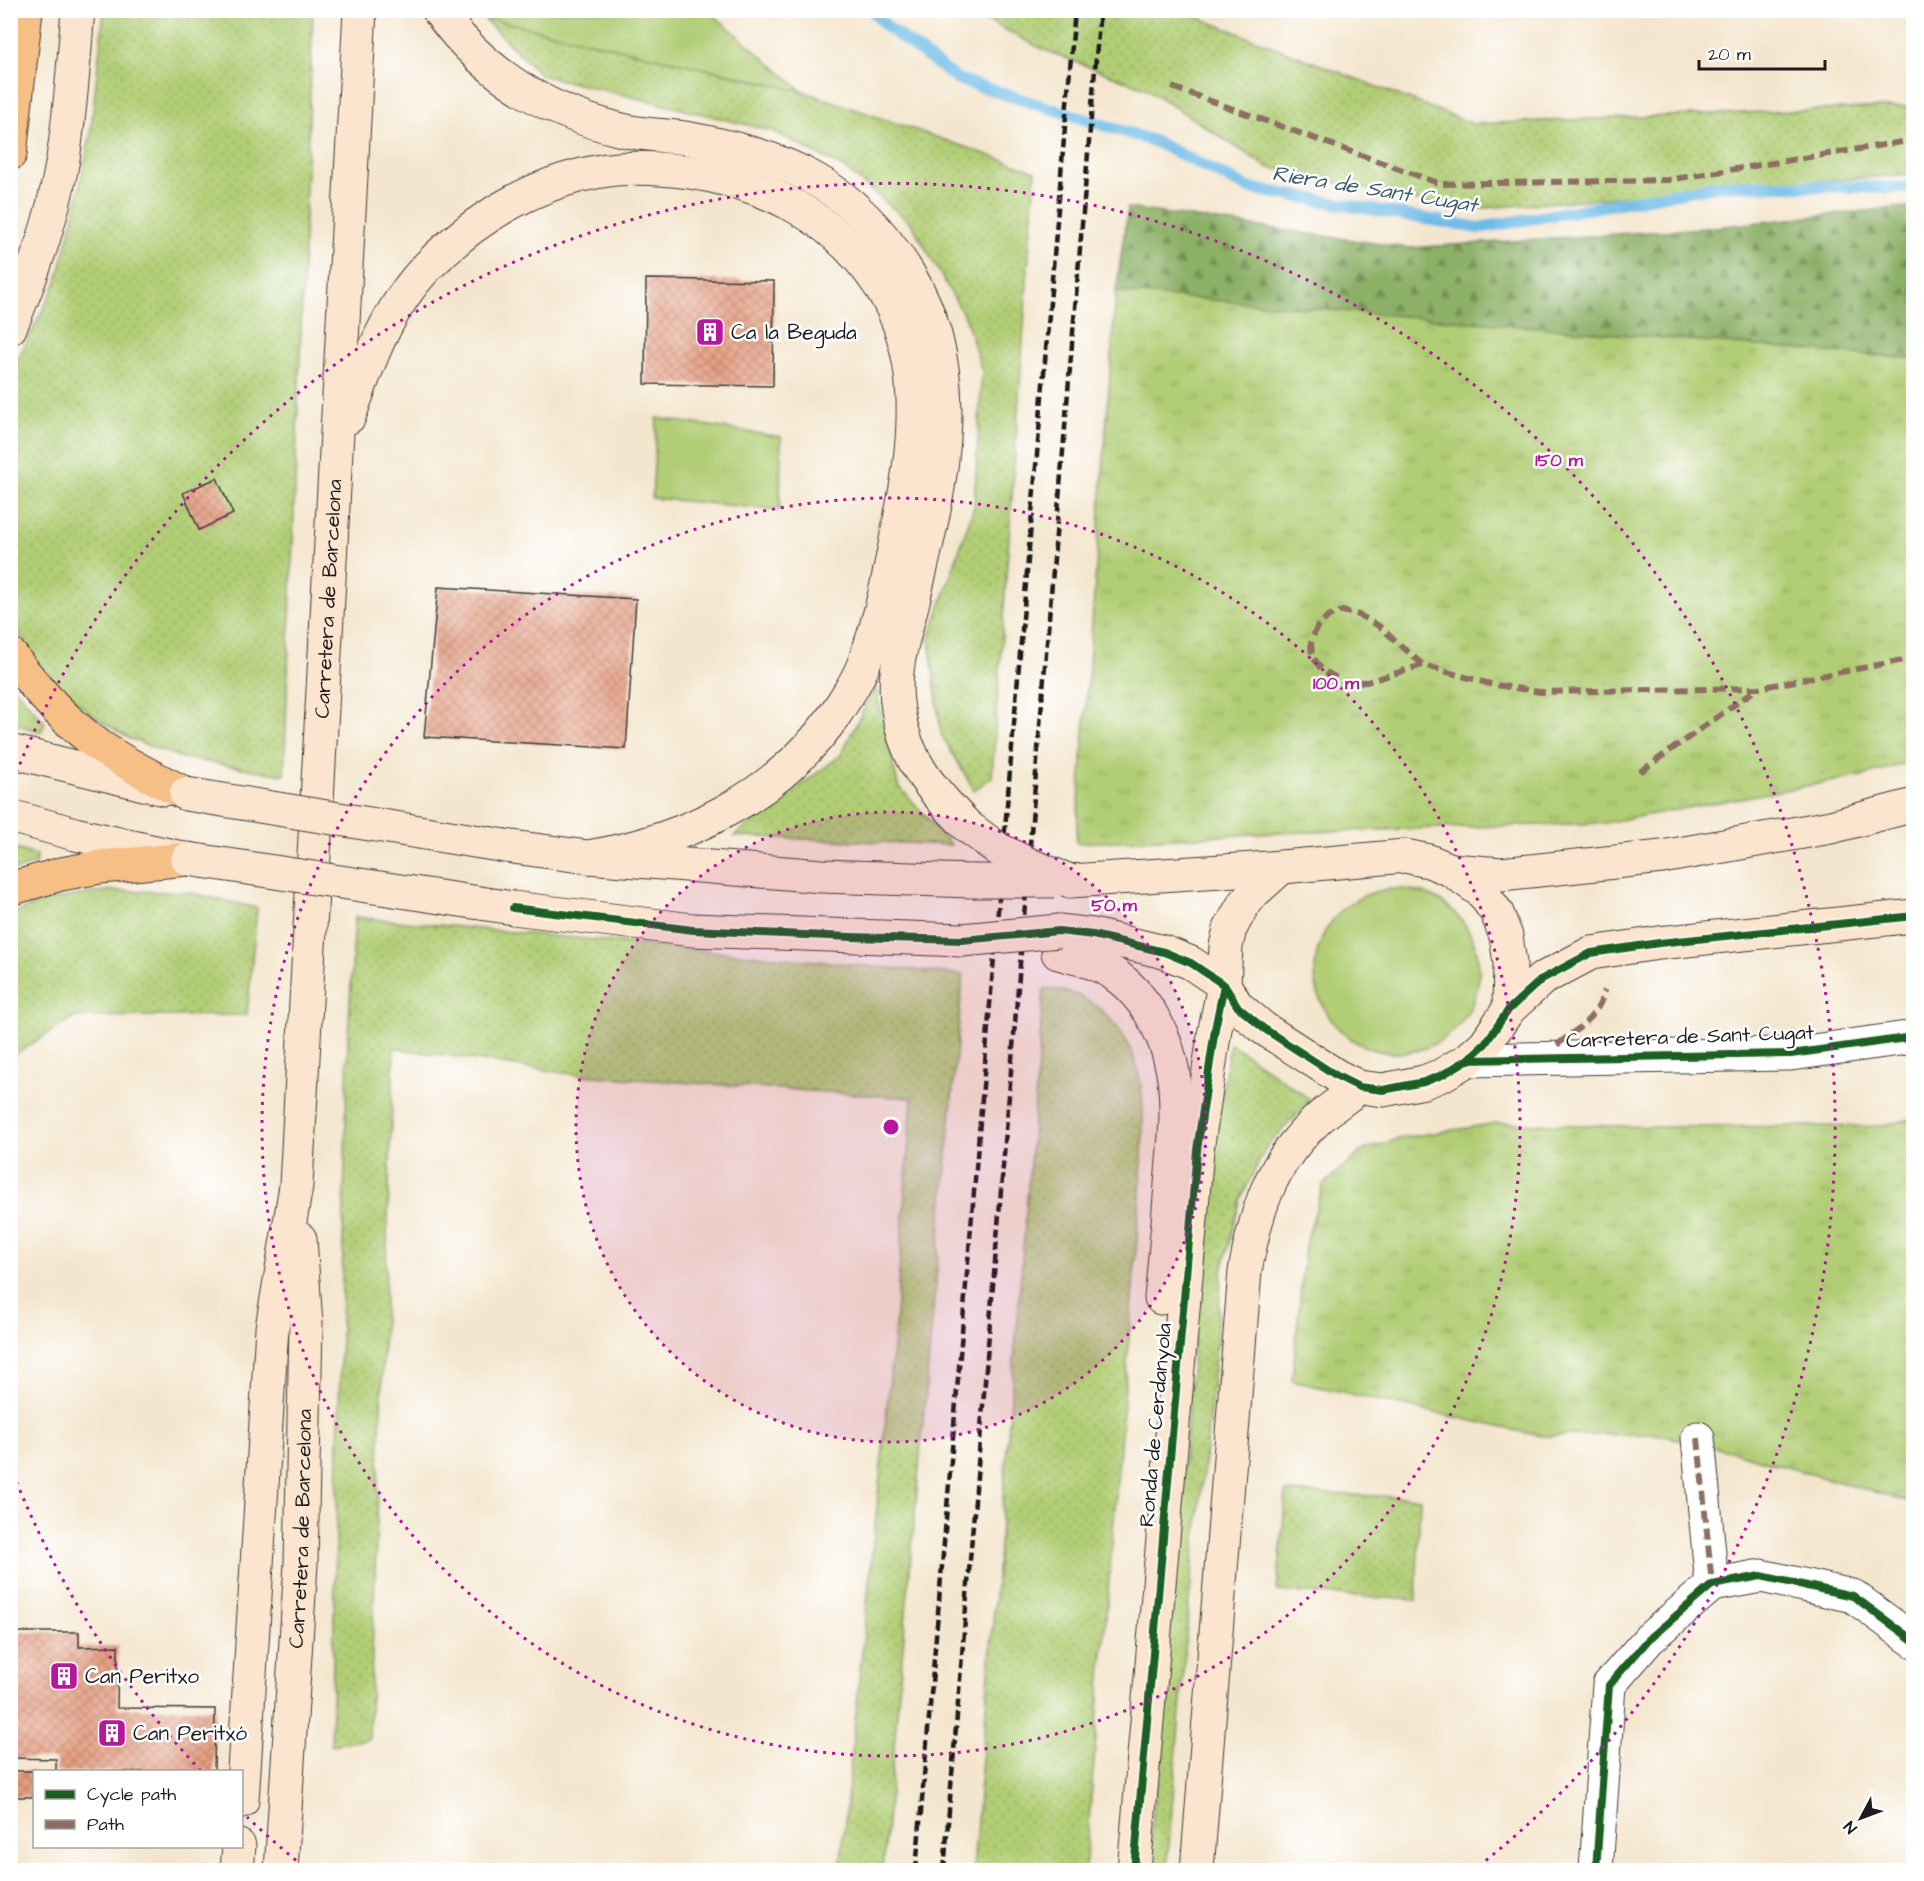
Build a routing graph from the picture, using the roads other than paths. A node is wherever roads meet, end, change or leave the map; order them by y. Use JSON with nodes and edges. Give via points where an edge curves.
{"nodes":[{"id":1,"x":26,"y":10,"type":"edge"},
{"id":2,"x":78,"y":10,"type":"edge"},
{"id":3,"x":360,"y":10,"type":"edge"},
{"id":4,"x":438,"y":10,"type":"edge"},
{"id":5,"x":10,"y":153,"type":"edge"},
{"id":6,"x":10,"y":328,"type":"edge"},
{"id":7,"x":337,"y":448,"type":"junction"},
{"id":8,"x":10,"y":654,"type":"edge"},
{"id":9,"x":10,"y":751,"type":"edge"},
{"id":10,"x":186,"y":794,"type":"junction"},
{"id":11,"x":1914,"y":805,"type":"edge"},
{"id":12,"x":10,"y":816,"type":"edge"},
{"id":13,"x":588,"y":857,"type":"junction"},
{"id":14,"x":188,"y":859,"type":"junction"},
{"id":15,"x":1282,"y":867,"type":"junction"},
{"id":16,"x":1450,"y":870,"type":"junction"},
{"id":17,"x":1070,"y":881,"type":"junction"},
{"id":18,"x":10,"y":889,"type":"edge"},
{"id":19,"x":1914,"y":916,"type":"edge"},
{"id":20,"x":1059,"y":942,"type":"junction"},
{"id":21,"x":1224,"y":985,"type":"junction"},
{"id":22,"x":1509,"y":1009,"type":"junction"},
{"id":23,"x":1914,"y":1037,"type":"edge"},
{"id":24,"x":1467,"y":1060,"type":"junction"},
{"id":25,"x":1359,"y":1087,"type":"junction"},
{"id":26,"x":296,"y":1186,"type":"junction"},
{"id":27,"x":1698,"y":1438,"type":"dead end"},
{"id":28,"x":1160,"y":1577,"type":"junction"},
{"id":29,"x":1712,"y":1585,"type":"junction"},
{"id":30,"x":1914,"y":1641,"type":"edge"},
{"id":31,"x":243,"y":1785,"type":"edge"},
{"id":32,"x":239,"y":1848,"type":"edge"},
{"id":33,"x":237,"y":1870,"type":"edge"},
{"id":34,"x":281,"y":1870,"type":"edge"},
{"id":35,"x":1134,"y":1870,"type":"edge"},
{"id":36,"x":1197,"y":1870,"type":"edge"},
{"id":37,"x":1596,"y":1870,"type":"edge"}],
"edges":[{"from":1,"to":5,"type":"highway"},
{"from":2,"to":6,"type":"main road","via":[[64,153],[37,259]]},
{"from":3,"to":7,"type":"main road","name":"Carretera de Barcelona"},
{"from":4,"to":17,"type":"main road","bridge":true,"via":[[466,45],[531,96],[562,111],[625,131],[731,147],[774,159],[839,195],[889,244],[925,304],[944,377],[939,493],[898,652],[895,679],[906,741],[918,769],[968,826],[998,849]]},
{"from":7,"to":13,"type":"main road","via":[[372,352],[400,301],[420,276],[449,246],[496,212],[530,193],[571,178],[619,170],[667,169],[739,182],[770,193],[820,221],[844,242],[881,288],[906,347],[913,402],[912,440],[892,558],[864,665],[825,728],[803,753],[745,801],[676,835]]},
{"from":7,"to":26,"type":"main road","name":"Carretera de Barcelona"},
{"from":8,"to":10,"type":"highway","via":[[36,689],[99,745]]},
{"from":9,"to":10,"type":"main road"},
{"from":10,"to":13,"type":"main road","bridge":true},
{"from":11,"to":16,"type":"main road","via":[[1831,827],[1662,857],[1501,874]]},
{"from":12,"to":14,"type":"main road","name":"Ronda de Cerdanyola"},
{"from":13,"to":17,"type":"main road","bridge":true,"via":[[822,876]]},
{"from":14,"to":18,"type":"highway","via":[[100,867]]},
{"from":14,"to":20,"type":"main road","name":"Ronda de Cerdanyola","bridge":true,"via":[[513,908],[693,930]]},
{"from":15,"to":16,"type":"main road","via":[[1405,856]]},
{"from":15,"to":17,"type":"main road"},
{"from":15,"to":21,"type":"main road","name":"Ronda de Cerdanyola","via":[[1253,893],[1230,929]]},
{"from":16,"to":22,"type":"main road","via":[[1482,892],[1497,914],[1506,936],[1510,963]]},
{"from":19,"to":22,"type":"main road","via":[[1591,953],[1542,979]]},
{"from":20,"to":21,"type":"main road","via":[[1093,935],[1164,952],[1191,963]]},
{"from":20,"to":28,"type":"main road","name":"Ronda de Cerdanyola","via":[[1101,966],[1144,1002],[1171,1057],[1176,1121],[1145,1499]]},
{"from":21,"to":25,"type":"main road","via":[[1238,1007],[1263,1028]]},
{"from":21,"to":28,"type":"main road","name":"Ronda de Cerdanyola","via":[[1197,1150]]},
{"from":22,"to":24,"type":"main road","via":[[1485,1044]]},
{"from":23,"to":24,"type":"street","name":"Carretera de Sant Cugat","via":[[1791,1054]]},
{"from":24,"to":25,"type":"main road","via":[[1424,1082],[1383,1089]]},
{"from":25,"to":36,"type":"main road","via":[[1316,1121],[1276,1170],[1252,1236],[1244,1283]]},
{"from":26,"to":31,"type":"main road","name":"Carretera de Barcelona","via":[[272,1328]]},
{"from":26,"to":34,"type":"main road","name":"Carretera de Barcelona","via":[[306,1324],[301,1564]]},
{"from":27,"to":29,"type":"street"},
{"from":28,"to":35,"type":"main road","name":"Ronda de Cerdanyola"},
{"from":29,"to":30,"type":"street","via":[[1761,1576],[1853,1596]]},
{"from":29,"to":37,"type":"street","via":[[1649,1639],[1609,1685]]},
{"from":32,"to":33,"type":"main road"}]}
